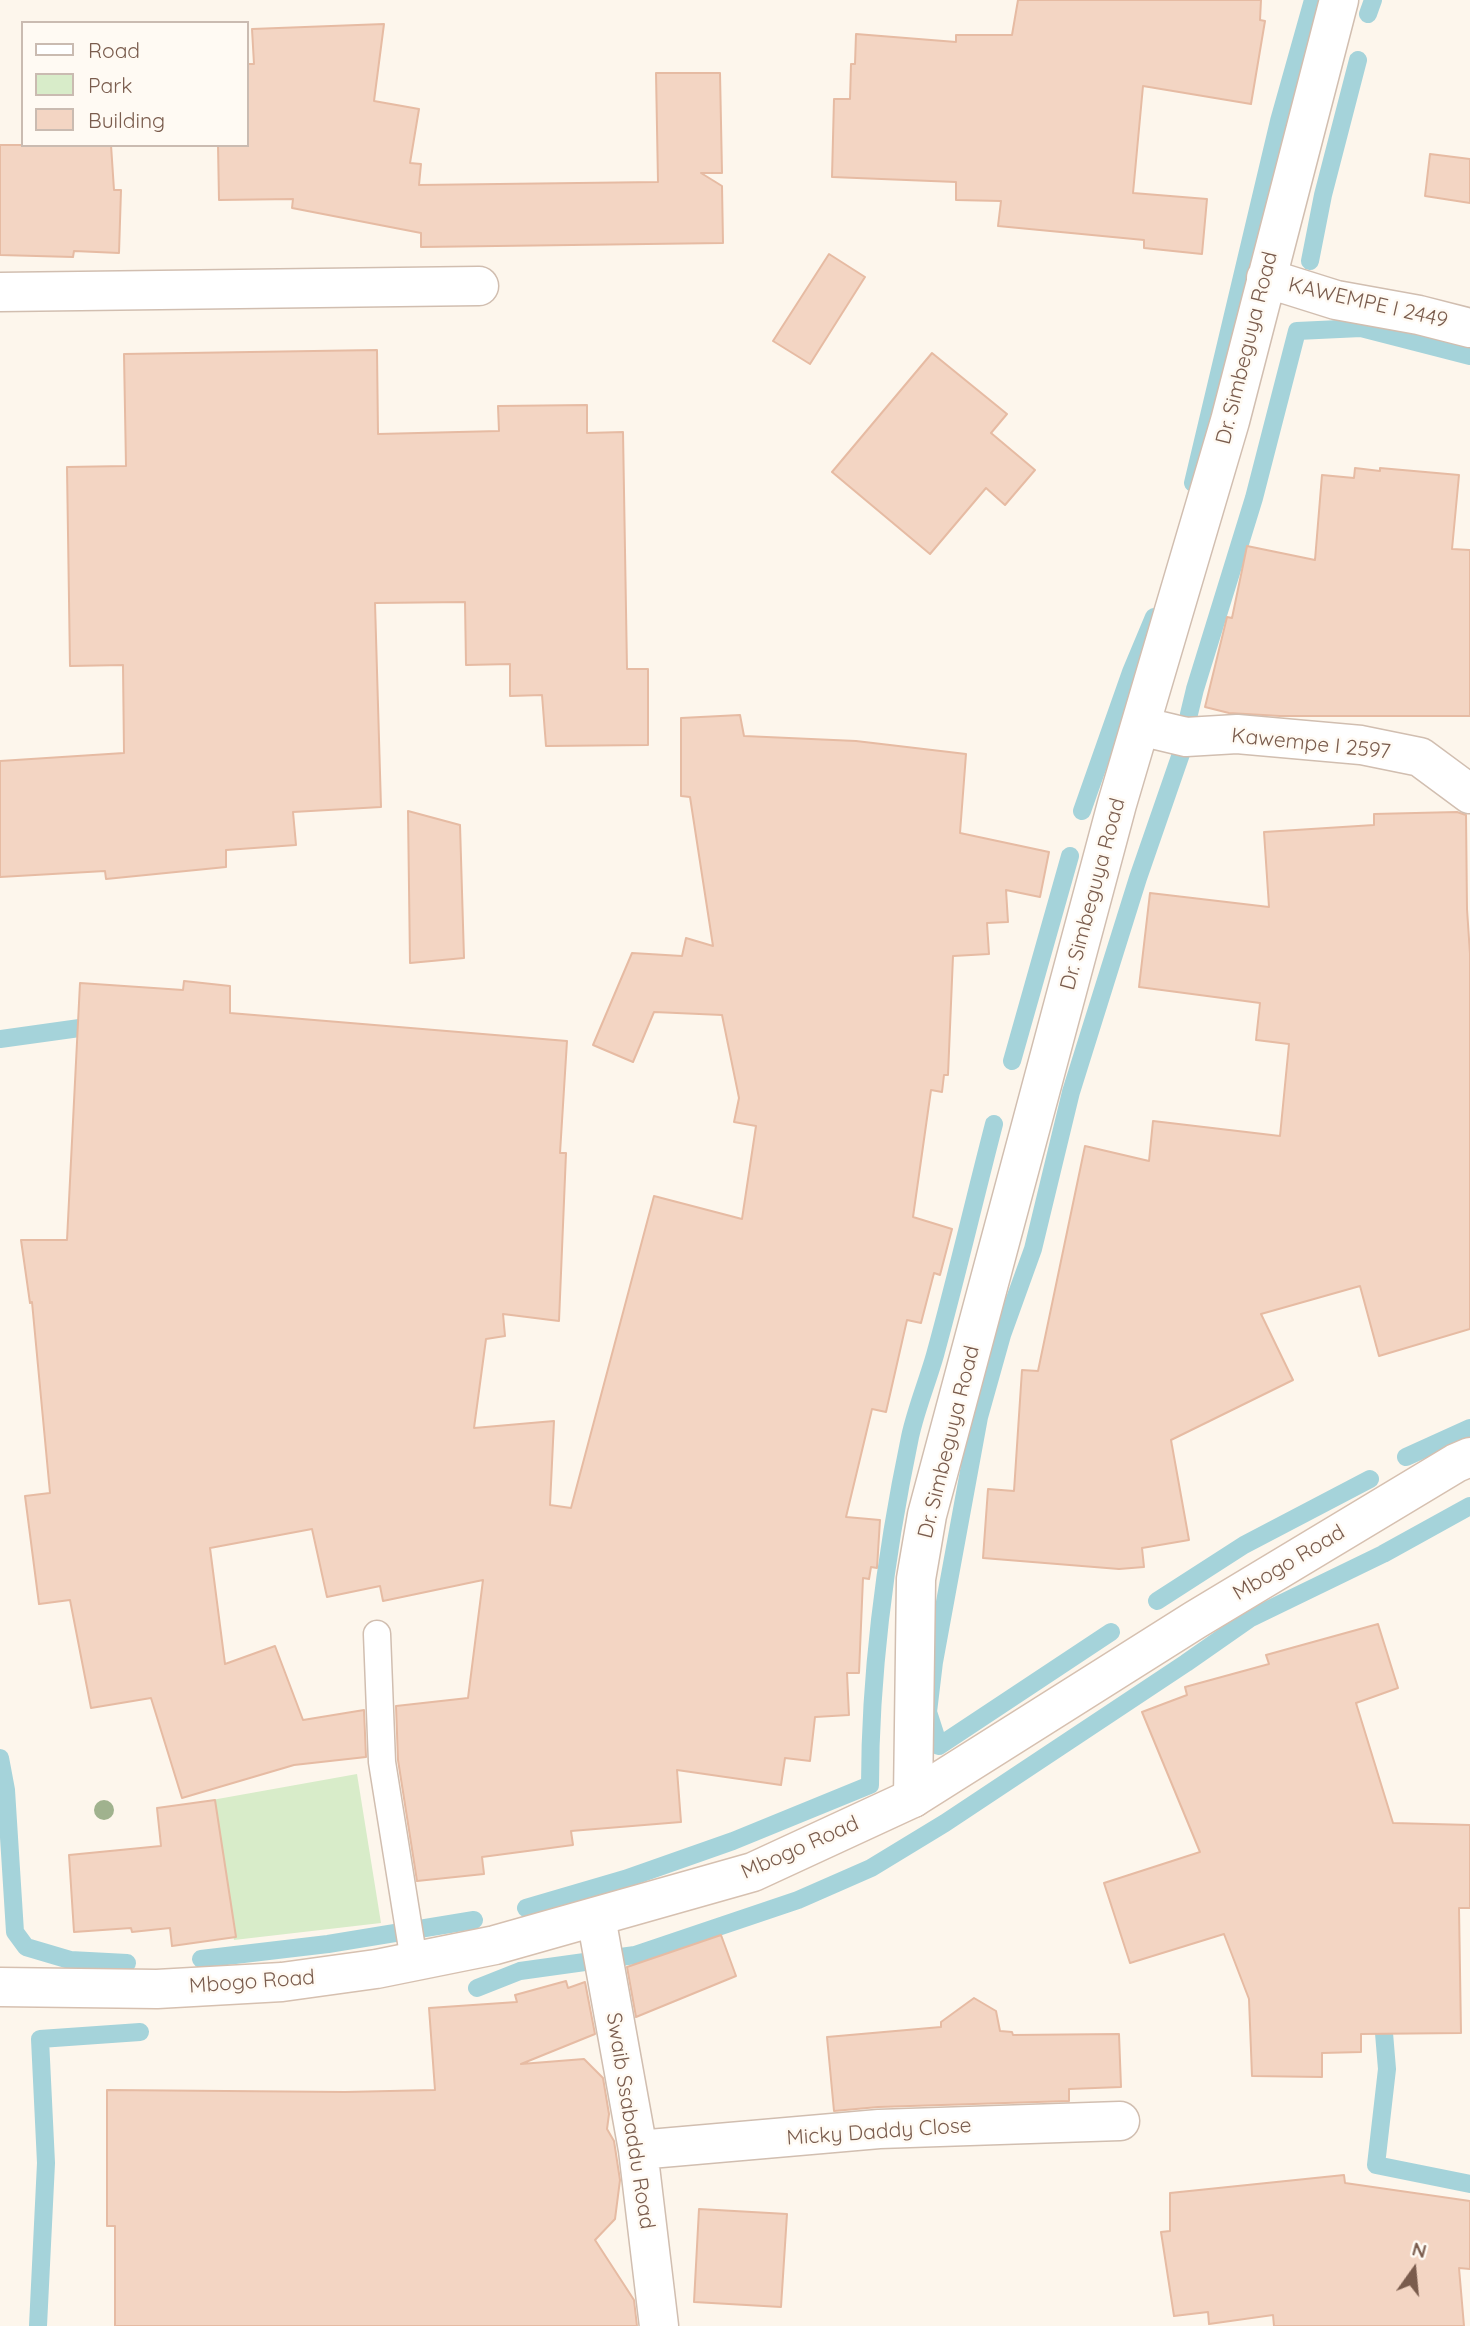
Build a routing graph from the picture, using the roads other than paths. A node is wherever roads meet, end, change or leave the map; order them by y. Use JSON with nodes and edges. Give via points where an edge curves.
{"nodes":[{"id":1,"x":1339,"y":0,"type":"edge"},
{"id":2,"x":1266,"y":278,"type":"junction"},
{"id":3,"x":479,"y":286,"type":"dead end"},
{"id":4,"x":0,"y":292,"type":"edge"},
{"id":5,"x":1470,"y":328,"type":"edge"},
{"id":6,"x":1140,"y":726,"type":"junction"},
{"id":7,"x":1470,"y":794,"type":"edge"},
{"id":8,"x":1470,"y":1457,"type":"edge"},
{"id":9,"x":377,"y":1634,"type":"dead end"},
{"id":10,"x":913,"y":1798,"type":"junction"},
{"id":11,"x":596,"y":1917,"type":"junction"},
{"id":12,"x":414,"y":1961,"type":"junction"},
{"id":13,"x":0,"y":1987,"type":"edge"},
{"id":14,"x":1120,"y":2121,"type":"dead end"},
{"id":15,"x":638,"y":2150,"type":"junction"},
{"id":16,"x":659,"y":2326,"type":"edge"}],
"edges":[{"from":1,"to":2,"type":"street","name":"Dr. Simbeguya Road"},
{"from":2,"to":5,"type":"street","name":"KAWEMPE I 2449","via":[[1336,300]]},
{"from":2,"to":6,"type":"street","name":"Dr. Simbeguya Road","via":[[1230,421]]},
{"from":3,"to":4,"type":"street"},
{"from":6,"to":7,"type":"street","name":"Kawempe I 2597","via":[[1186,737],[1251,735],[1409,754],[1420,757]]},
{"from":6,"to":10,"type":"street","name":"Dr. Simbeguya Road","via":[[927,1515],[916,1579]]},
{"from":8,"to":10,"type":"street","name":"Mbogo Road","via":[[1195,1620]]},
{"from":9,"to":12,"type":"lane","via":[[382,1762]]},
{"from":10,"to":11,"type":"street","name":"Mbogo Road","via":[[753,1872]]},
{"from":11,"to":12,"type":"street","name":"Mbogo Road"},
{"from":11,"to":15,"type":"street","name":"Swaib Ssabaddu Road"},
{"from":12,"to":13,"type":"street","name":"Mbogo Road","via":[[282,1982],[157,1989]]},
{"from":14,"to":15,"type":"street","name":"Micky Daddy Close","via":[[879,2129]]},
{"from":15,"to":16,"type":"street","name":"Swaib Ssabaddu Road"}]}
